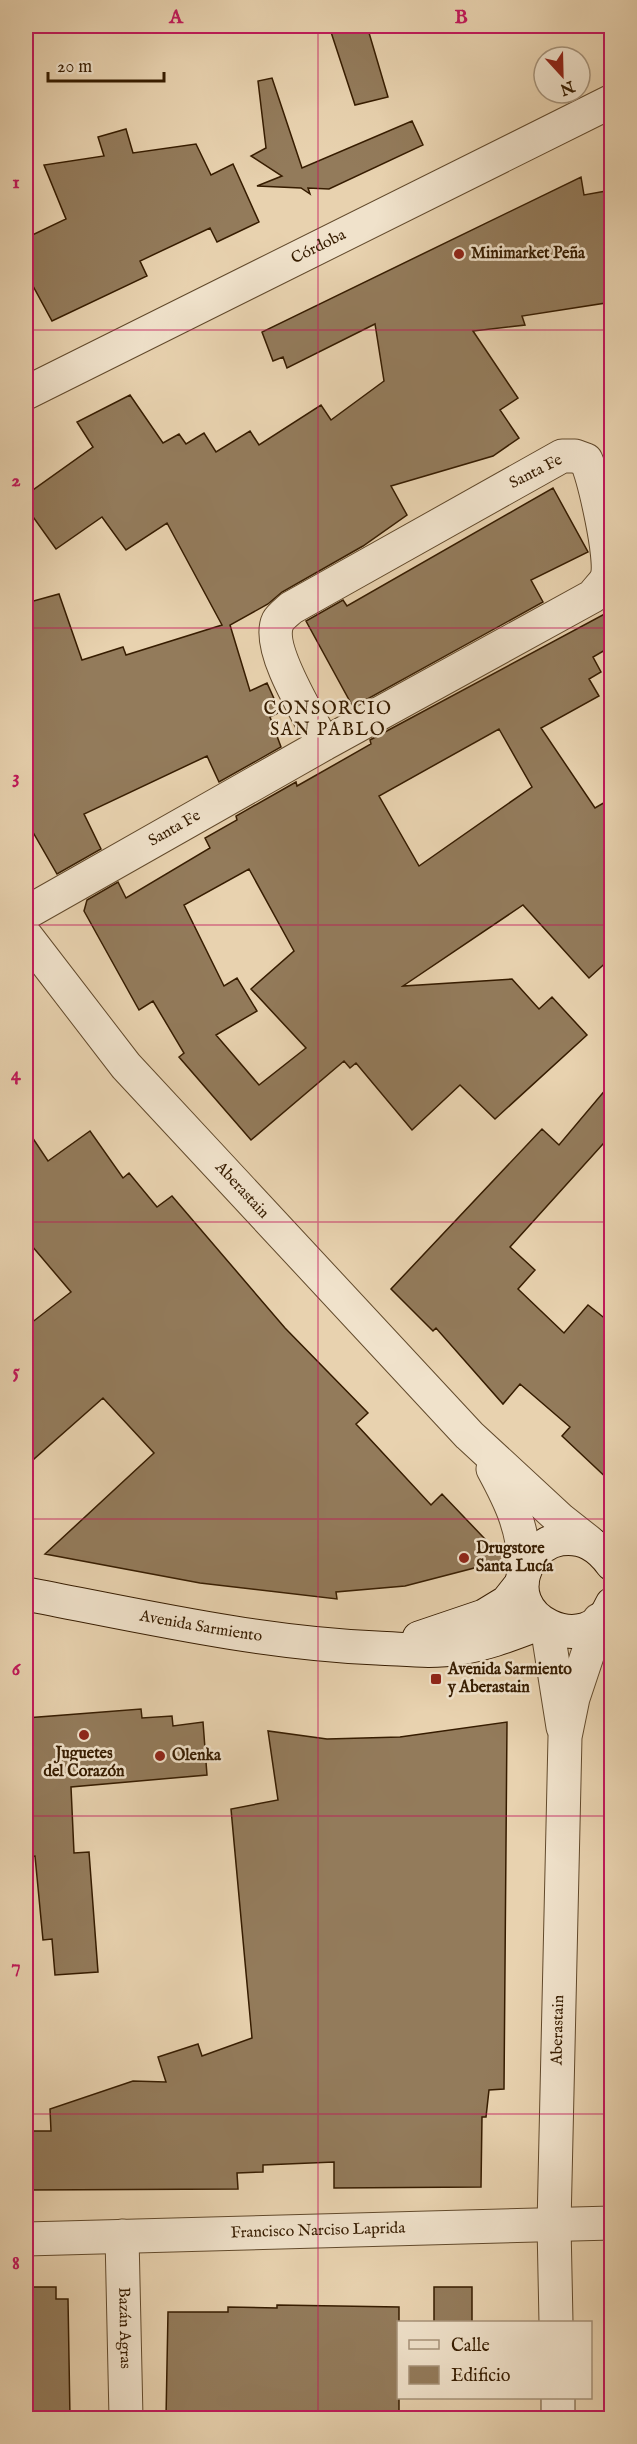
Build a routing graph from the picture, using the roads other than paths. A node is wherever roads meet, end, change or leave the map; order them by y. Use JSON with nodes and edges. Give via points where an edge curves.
{"nodes":[{"id":1,"x":612,"y":101,"type":"edge"},
{"id":2,"x":26,"y":393,"type":"edge"},
{"id":3,"x":324,"y":744,"type":"junction"},
{"id":4,"x":26,"y":913,"type":"edge"},
{"id":5,"x":26,"y":936,"type":"edge"},
{"id":6,"x":469,"y":1435,"type":"junction"},
{"id":7,"x":602,"y":1550,"type":"edge"},
{"id":8,"x":523,"y":1576,"type":"junction"},
{"id":9,"x":26,"y":1594,"type":"edge"},
{"id":10,"x":608,"y":1610,"type":"edge"},
{"id":11,"x":544,"y":1624,"type":"junction"},
{"id":12,"x":379,"y":1648,"type":"junction"},
{"id":13,"x":565,"y":1737,"type":"junction"},
{"id":14,"x":612,"y":2223,"type":"edge"},
{"id":15,"x":554,"y":2225,"type":"junction"},
{"id":16,"x":123,"y":2236,"type":"junction"},
{"id":17,"x":26,"y":2239,"type":"edge"},
{"id":18,"x":556,"y":2321,"type":"edge"},
{"id":19,"x":558,"y":2399,"type":"edge"},
{"id":20,"x":126,"y":2418,"type":"edge"},
{"id":21,"x":558,"y":2418,"type":"edge"}],
"edges":[{"from":1,"to":2,"type":"street","name":"Córdoba"},
{"from":3,"to":3,"type":"street","name":"Santa Fe","via":[[280,657],[278,621],[291,608],[562,456],[586,460],[607,550],[607,576],[593,596]]},
{"from":3,"to":4,"type":"street","name":"Santa Fe"},
{"from":5,"to":6,"type":"street","name":"Aberastain","via":[[126,1066]]},
{"from":6,"to":7,"type":"street","name":"Aberastain"},
{"from":6,"to":8,"type":"street","name":"Aberastain","via":[[490,1463],[514,1510],[523,1539]]},
{"from":7,"to":8,"type":"street","name":"Avenida Sarmiento","via":[[573,1538],[559,1539],[532,1555]]},
{"from":8,"to":11,"type":"street","name":"Aberastain","via":[[524,1598]]},
{"from":8,"to":12,"type":"street","name":"Avenida Sarmiento","via":[[507,1602],[484,1616]]},
{"from":9,"to":12,"type":"street","name":"Avenida Sarmiento","via":[[280,1641]]},
{"from":10,"to":11,"type":"street","via":[[586,1628],[571,1632]]},
{"from":10,"to":13,"type":"street","name":"Aberastain","via":[[573,1698]]},
{"from":11,"to":12,"type":"street","name":"Avenida Sarmiento","via":[[457,1649],[429,1652]]},
{"from":11,"to":13,"type":"street","name":"Aberastain"},
{"from":13,"to":15,"type":"street","name":"Aberastain"},
{"from":14,"to":15,"type":"street","name":"Francisco Narciso Laprida"},
{"from":15,"to":16,"type":"street","name":"Francisco Narciso Laprida"},
{"from":15,"to":18,"type":"street","name":"Aberastain"},
{"from":16,"to":17,"type":"street","name":"Francisco Narciso Laprida"},
{"from":16,"to":20,"type":"street","name":"Bazán Agras"},
{"from":19,"to":21,"type":"street"}]}
